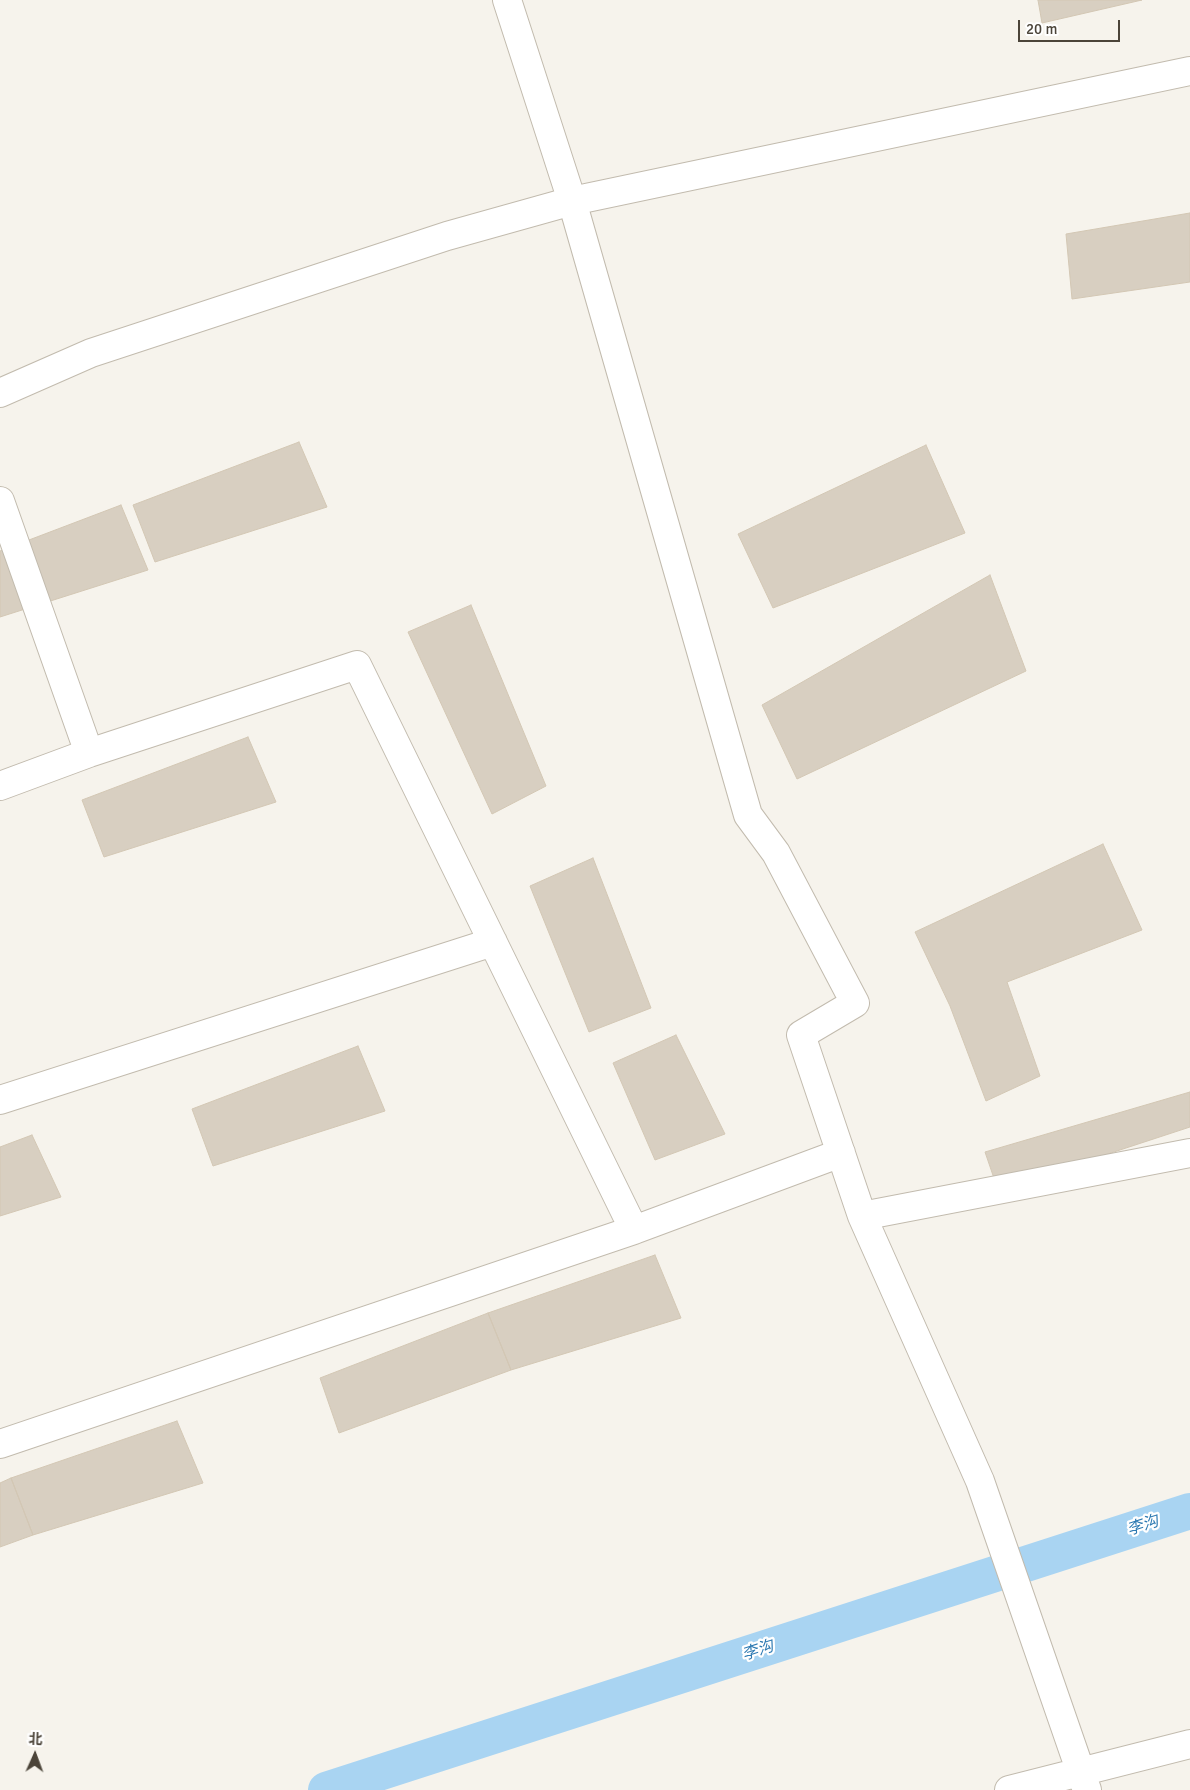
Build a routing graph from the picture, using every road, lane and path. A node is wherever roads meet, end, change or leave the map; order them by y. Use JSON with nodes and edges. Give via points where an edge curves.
{"nodes":[{"id":1,"x":507,"y":0,"type":"edge"},
{"id":2,"x":1190,"y":71,"type":"edge"},
{"id":3,"x":572,"y":201,"type":"junction"},
{"id":4,"x":0,"y":393,"type":"edge"},
{"id":5,"x":0,"y":501,"type":"edge"},
{"id":6,"x":90,"y":753,"type":"junction"},
{"id":7,"x":0,"y":786,"type":"edge"},
{"id":8,"x":493,"y":942,"type":"junction"},
{"id":9,"x":0,"y":1100,"type":"edge"},
{"id":10,"x":840,"y":1153,"type":"junction"},
{"id":11,"x":1190,"y":1153,"type":"edge"},
{"id":12,"x":862,"y":1216,"type":"junction"},
{"id":13,"x":634,"y":1230,"type":"junction"},
{"id":14,"x":0,"y":1444,"type":"edge"},
{"id":15,"x":1190,"y":1744,"type":"edge"},
{"id":16,"x":1084,"y":1781,"type":"edge"},
{"id":17,"x":1009,"y":1790,"type":"edge"}],
"edges":[{"from":1,"to":3,"type":"street"},
{"from":2,"to":3,"type":"street"},
{"from":3,"to":4,"type":"street","via":[[447,236],[91,353]]},
{"from":3,"to":10,"type":"street","via":[[748,815],[776,853],[854,1003],[801,1035]]},
{"from":5,"to":6,"type":"street"},
{"from":6,"to":7,"type":"street"},
{"from":6,"to":8,"type":"street","via":[[357,665]]},
{"from":8,"to":9,"type":"street"},
{"from":8,"to":13,"type":"street"},
{"from":10,"to":12,"type":"street"},
{"from":10,"to":13,"type":"street"},
{"from":11,"to":12,"type":"street"},
{"from":12,"to":16,"type":"street","via":[[987,1499]]},
{"from":13,"to":14,"type":"street"},
{"from":15,"to":16,"type":"street"},
{"from":16,"to":17,"type":"street"}]}
